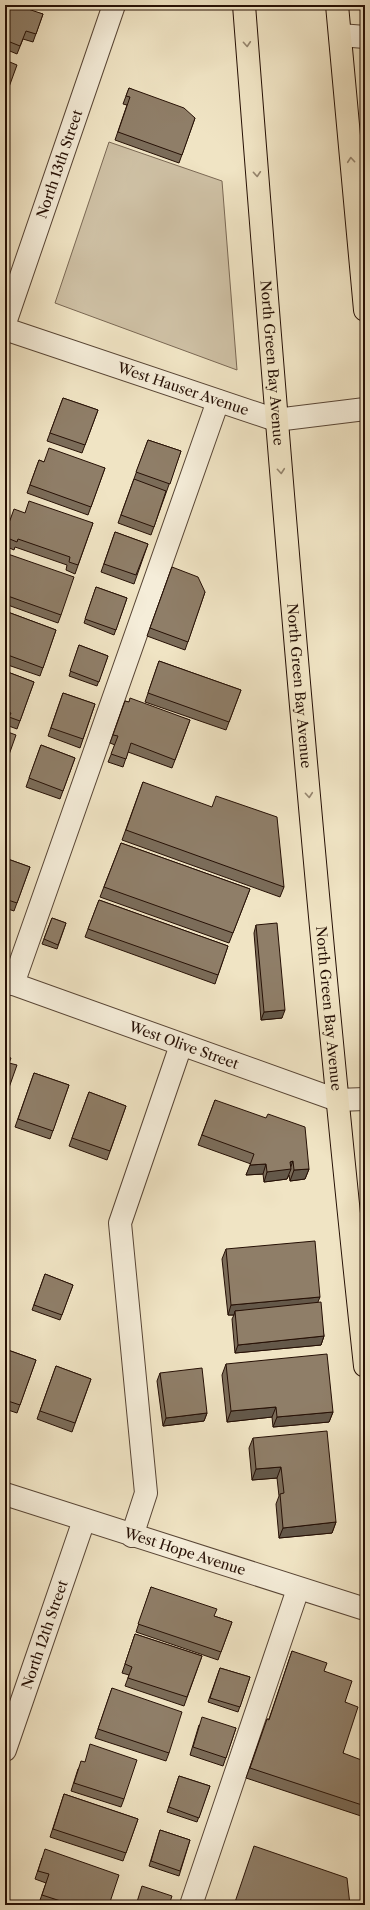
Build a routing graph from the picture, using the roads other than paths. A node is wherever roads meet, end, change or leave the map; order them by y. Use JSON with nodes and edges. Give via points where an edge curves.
{"nodes":[{"id":1,"x":114,"y":5,"type":"edge"},
{"id":2,"x":244,"y":5,"type":"edge"},
{"id":3,"x":337,"y":5,"type":"edge"},
{"id":4,"x":340,"y":35,"type":"junction"},
{"id":5,"x":365,"y":37,"type":"edge"},
{"id":6,"x":365,"y":310,"type":"edge"},
{"id":7,"x":5,"y":323,"type":"edge"},
{"id":8,"x":5,"y":329,"type":"edge"},
{"id":9,"x":218,"y":401,"type":"junction"},
{"id":10,"x":365,"y":409,"type":"edge"},
{"id":11,"x":276,"y":420,"type":"junction"},
{"id":12,"x":9,"y":983,"type":"edge"},
{"id":13,"x":181,"y":1045,"type":"junction"},
{"id":14,"x":365,"y":1098,"type":"edge"},
{"id":15,"x":337,"y":1100,"type":"junction"},
{"id":16,"x":365,"y":1366,"type":"edge"},
{"id":17,"x":5,"y":1494,"type":"edge"},
{"id":18,"x":84,"y":1520,"type":"junction"},
{"id":19,"x":132,"y":1536,"type":"junction"},
{"id":20,"x":298,"y":1589,"type":"junction"},
{"id":21,"x":365,"y":1609,"type":"edge"},
{"id":22,"x":5,"y":1750,"type":"edge"},
{"id":23,"x":191,"y":1905,"type":"edge"}],
"edges":[{"from":1,"to":7,"type":"street","name":"North 13th Street"},
{"from":2,"to":11,"type":"main road","name":"North Green Bay Avenue","one_way":true},
{"from":3,"to":4,"type":"main road"},
{"from":4,"to":5,"type":"street"},
{"from":6,"to":4,"type":"main road","one_way":true},
{"from":8,"to":9,"type":"street","name":"West Hauser Avenue"},
{"from":9,"to":11,"type":"street","name":"West Hauser Avenue"},
{"from":9,"to":12,"type":"street"},
{"from":10,"to":11,"type":"street","name":"West Hauser Avenue"},
{"from":11,"to":15,"type":"main road","name":"North Green Bay Avenue","one_way":true},
{"from":12,"to":13,"type":"street","name":"West Olive Street"},
{"from":13,"to":15,"type":"street","name":"West Olive Street"},
{"from":13,"to":19,"type":"street","via":[[120,1223],[146,1493]]},
{"from":14,"to":15,"type":"street","name":"West Olive Street"},
{"from":15,"to":16,"type":"main road","name":"North Green Bay Avenue"},
{"from":17,"to":18,"type":"street","name":"West Hope Avenue"},
{"from":18,"to":19,"type":"street","name":"West Hope Avenue"},
{"from":18,"to":22,"type":"street","name":"North 12th Street"},
{"from":19,"to":20,"type":"street","name":"West Hope Avenue"},
{"from":20,"to":21,"type":"street","name":"West Hope Avenue"},
{"from":20,"to":23,"type":"street"}]}
